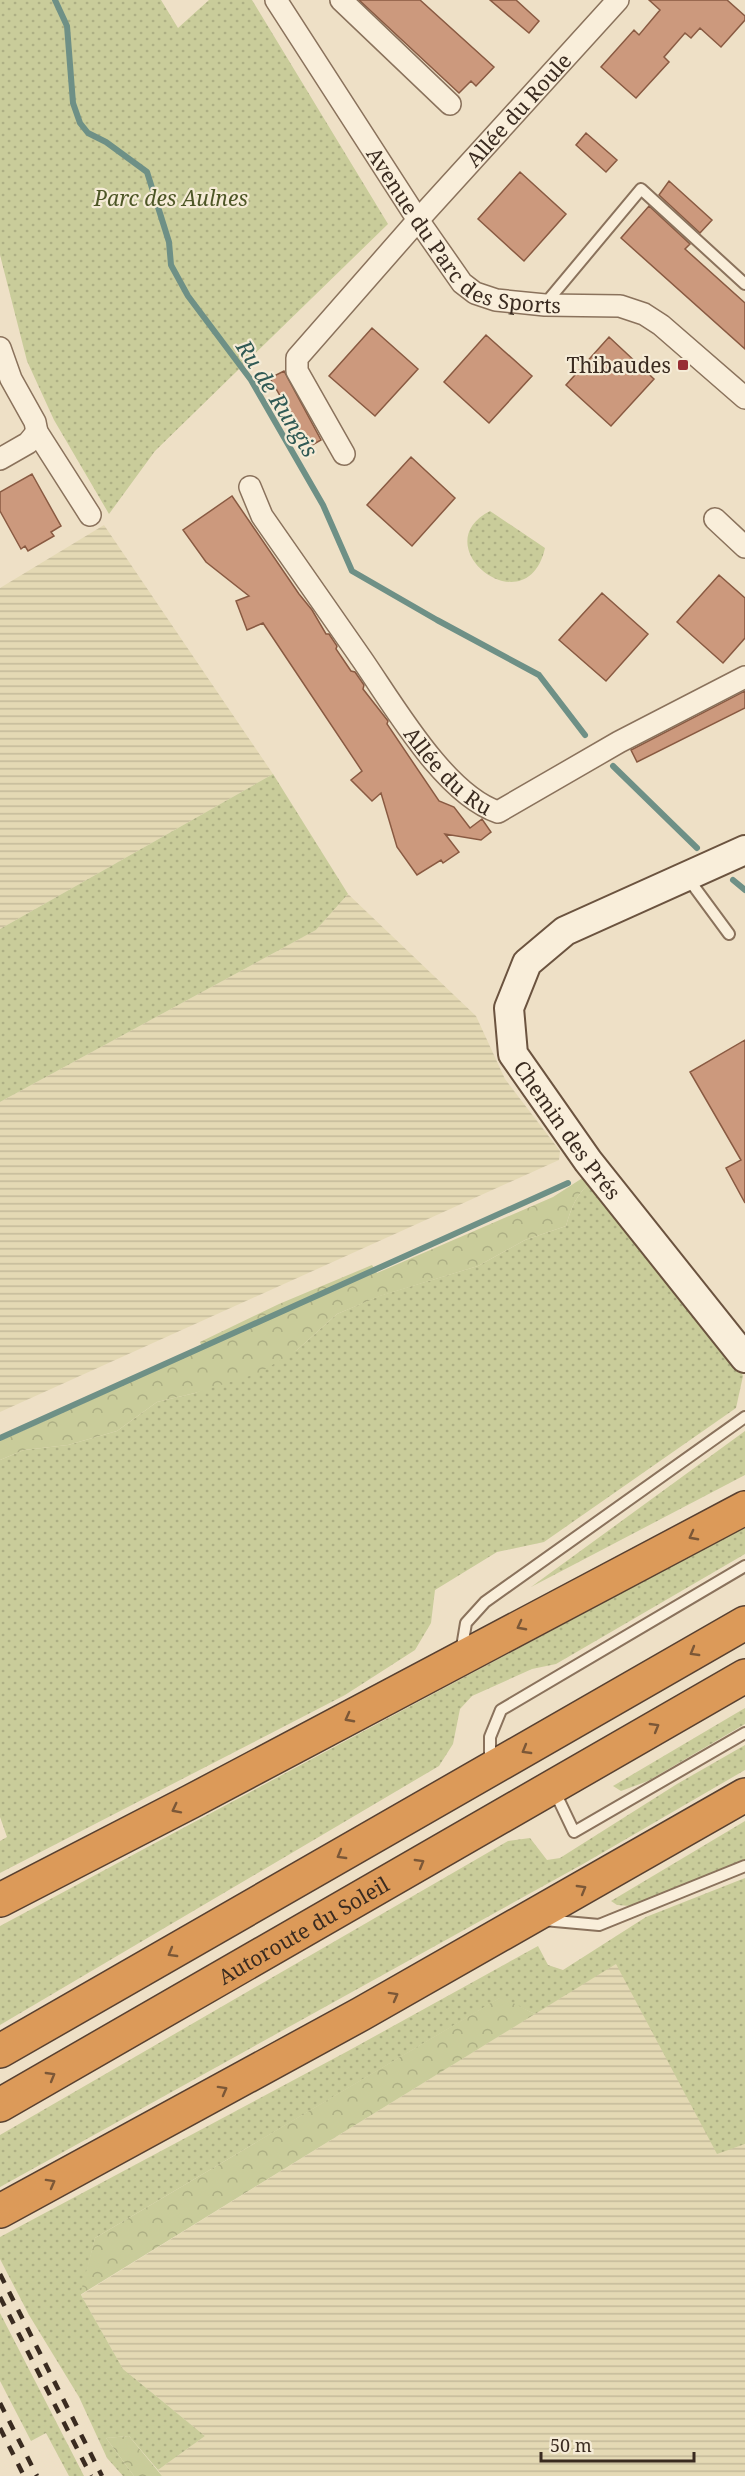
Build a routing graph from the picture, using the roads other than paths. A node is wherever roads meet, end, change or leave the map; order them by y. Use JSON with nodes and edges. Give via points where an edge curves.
{"nodes":[{"id":1,"x":276,"y":0,"type":"edge"},
{"id":2,"x":341,"y":0,"type":"edge"},
{"id":3,"x":618,"y":0,"type":"edge"},
{"id":4,"x":450,"y":104,"type":"dead end"},
{"id":5,"x":418,"y":220,"type":"junction"},
{"id":6,"x":745,"y":284,"type":"edge"},
{"id":7,"x":545,"y":304,"type":"junction"},
{"id":8,"x":0,"y":348,"type":"edge"},
{"id":9,"x":745,"y":398,"type":"edge"},
{"id":10,"x":37,"y":432,"type":"junction"},
{"id":11,"x":344,"y":454,"type":"dead end"},
{"id":12,"x":0,"y":459,"type":"edge"},
{"id":13,"x":250,"y":487,"type":"dead end"},
{"id":14,"x":90,"y":515,"type":"dead end"},
{"id":15,"x":715,"y":519,"type":"dead end"},
{"id":16,"x":745,"y":547,"type":"edge"},
{"id":17,"x":745,"y":677,"type":"edge"},
{"id":18,"x":745,"y":850,"type":"edge"},
{"id":19,"x":687,"y":877,"type":"junction"},
{"id":20,"x":729,"y":934,"type":"dead end"},
{"id":21,"x":745,"y":1358,"type":"edge"},
{"id":22,"x":745,"y":1417,"type":"edge"},
{"id":23,"x":745,"y":1508,"type":"edge"},
{"id":24,"x":745,"y":1566,"type":"edge"},
{"id":25,"x":745,"y":1623,"type":"edge"},
{"id":26,"x":460,"y":1659,"type":"junction"},
{"id":27,"x":745,"y":1676,"type":"edge"},
{"id":28,"x":745,"y":1733,"type":"edge"},
{"id":29,"x":490,"y":1770,"type":"junction"},
{"id":30,"x":553,"y":1786,"type":"junction"},
{"id":31,"x":745,"y":1795,"type":"edge"},
{"id":32,"x":745,"y":1866,"type":"edge"},
{"id":33,"x":0,"y":1900,"type":"edge"},
{"id":34,"x":531,"y":1919,"type":"junction"},
{"id":35,"x":0,"y":2051,"type":"edge"},
{"id":36,"x":0,"y":2105,"type":"edge"},
{"id":37,"x":0,"y":2211,"type":"edge"}],
"edges":[{"from":1,"to":5,"type":"street","name":"Avenue du Parc des Sports"},
{"from":2,"to":4,"type":"street"},
{"from":3,"to":5,"type":"street","name":"Allée du Roule"},
{"from":5,"to":7,"type":"street","name":"Avenue du Parc des Sports","via":[[462,283],[475,293],[496,300]]},
{"from":5,"to":11,"type":"street","name":"Allée du Roule","via":[[297,358],[297,371]]},
{"from":6,"to":7,"type":"lane","via":[[640,189]]},
{"from":7,"to":9,"type":"street","name":"Avenue du Parc des Sports","via":[[620,306],[644,314]]},
{"from":8,"to":10,"type":"street"},
{"from":10,"to":12,"type":"street","via":[[28,443]]},
{"from":10,"to":14,"type":"street"},
{"from":13,"to":17,"type":"street","name":"Allée du Ru","via":[[262,516],[418,740],[462,790],[485,808],[498,812],[619,742]]},
{"from":15,"to":16,"type":"street"},
{"from":18,"to":19,"type":"street","name":"Chemin des Prés"},
{"from":19,"to":20,"type":"lane"},
{"from":19,"to":21,"type":"street","name":"Chemin des Prés","via":[[565,931],[527,963],[509,1008],[513,1054],[588,1161]]},
{"from":22,"to":26,"type":"lane","via":[[485,1602],[466,1623]]},
{"from":23,"to":26,"type":"highway","one_way":true},
{"from":24,"to":29,"type":"lane","via":[[501,1710],[490,1737]]},
{"from":25,"to":29,"type":"highway","one_way":true},
{"from":26,"to":33,"type":"highway","one_way":true},
{"from":30,"to":27,"type":"highway","name":"Autoroute du Soleil","one_way":true},
{"from":28,"to":30,"type":"lane","via":[[574,1832]]},
{"from":29,"to":35,"type":"highway","one_way":true},
{"from":36,"to":30,"type":"highway","name":"Autoroute du Soleil","one_way":true},
{"from":34,"to":31,"type":"highway","one_way":true},
{"from":32,"to":34,"type":"lane","via":[[599,1925]]},
{"from":37,"to":34,"type":"highway","one_way":true}]}
